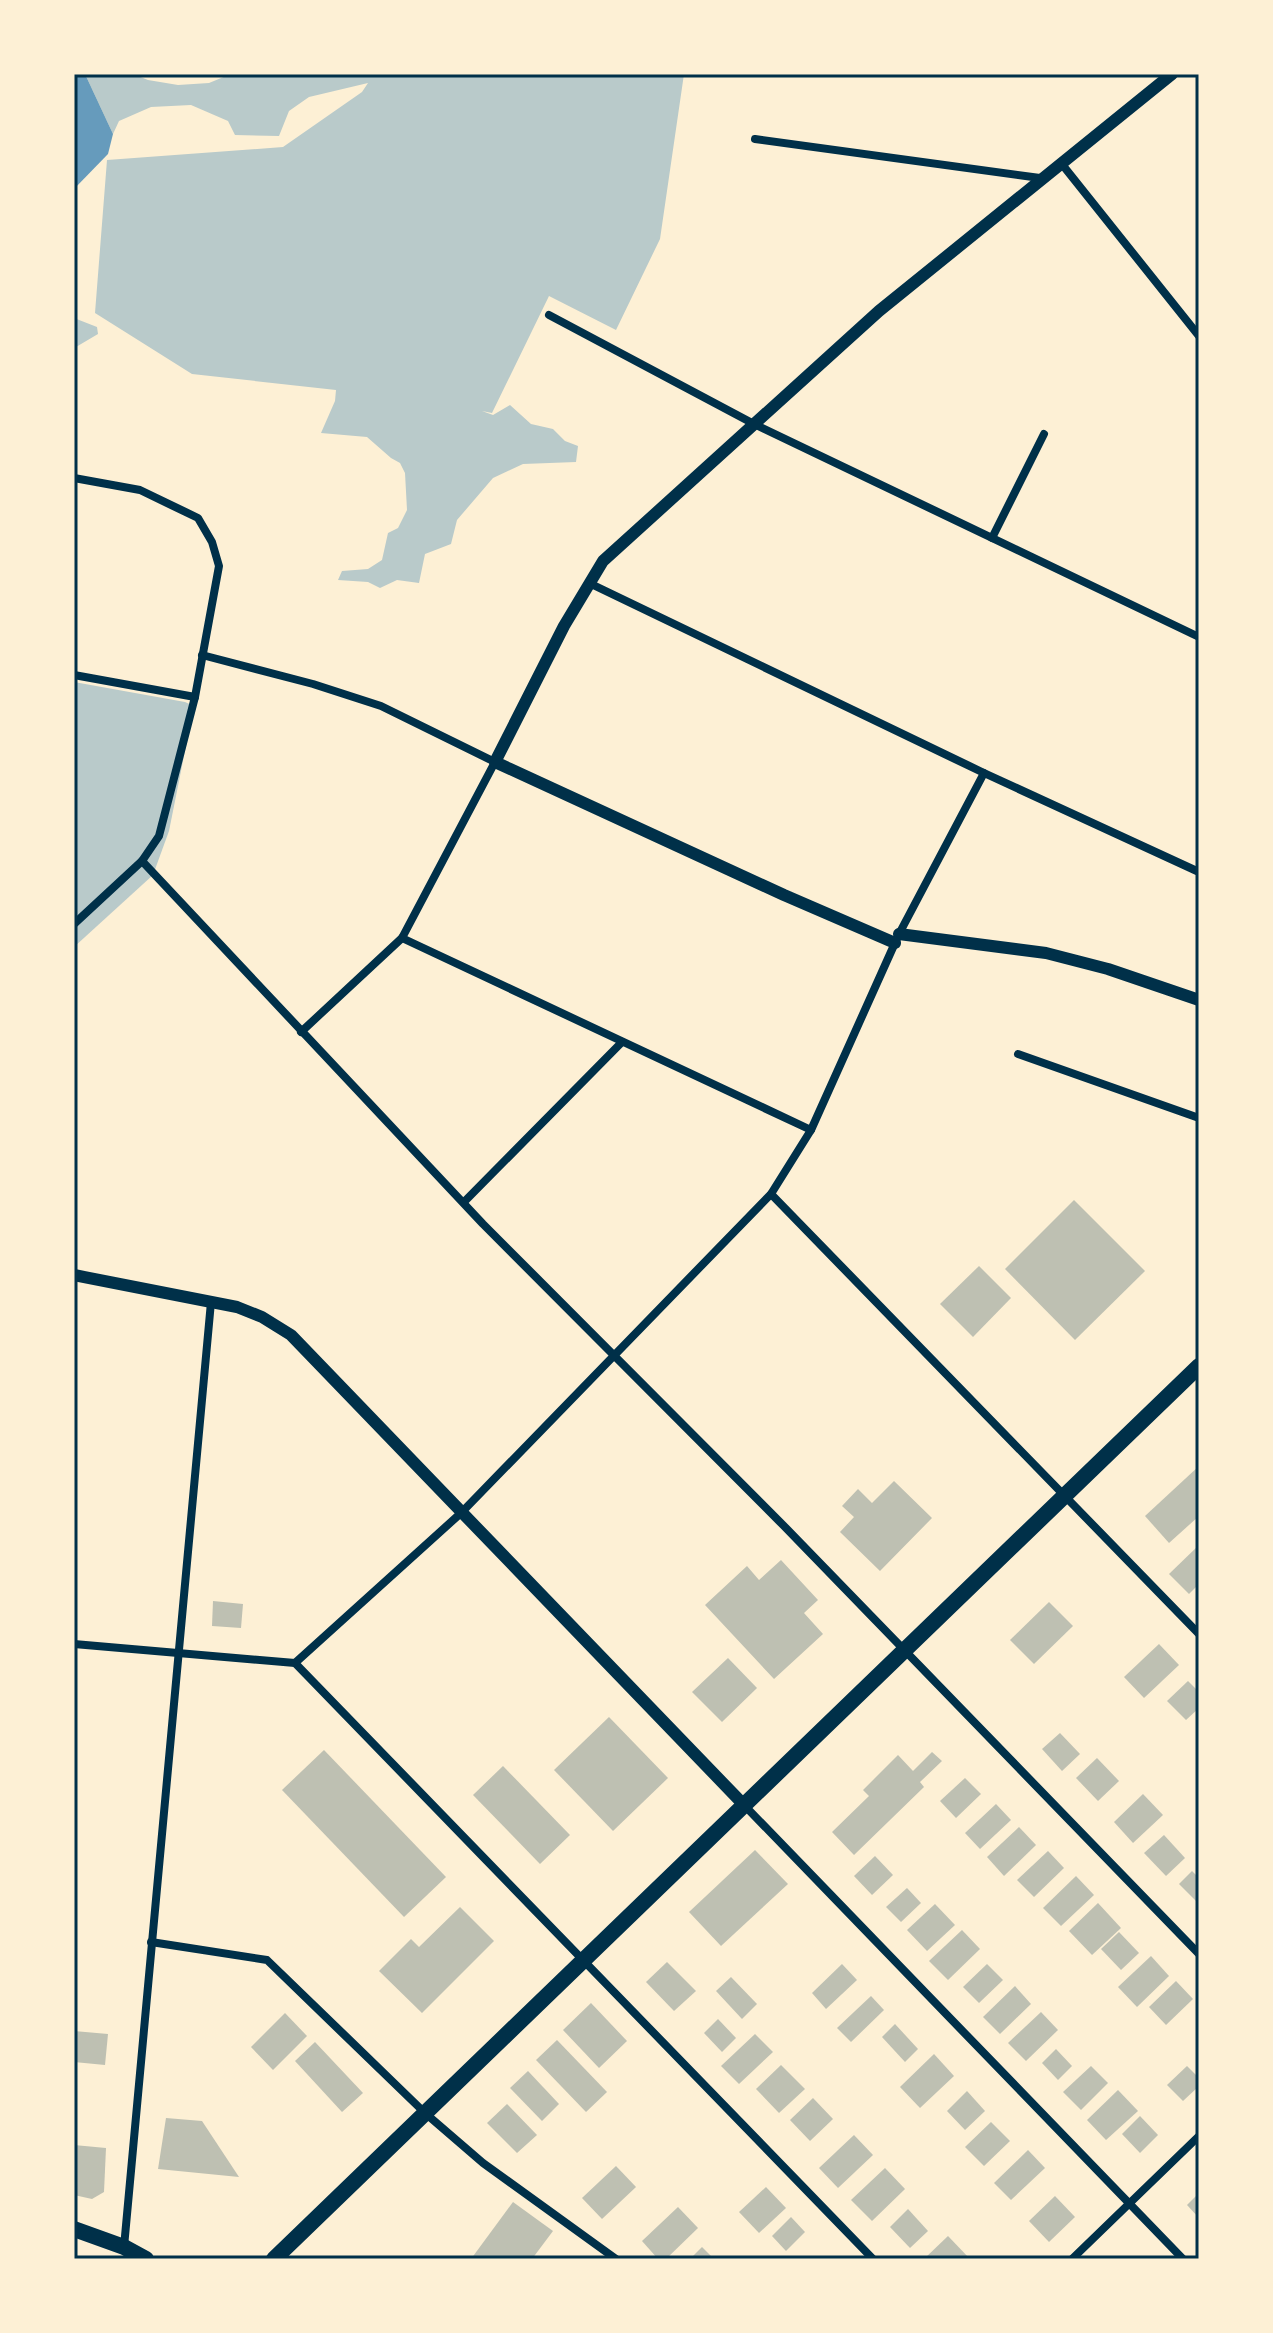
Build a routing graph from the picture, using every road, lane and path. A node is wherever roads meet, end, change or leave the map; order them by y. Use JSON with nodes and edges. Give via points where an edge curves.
{"nodes":[{"id":1,"x":1172,"y":74,"type":"edge"},
{"id":2,"x":755,"y":139,"type":"dead end"},
{"id":3,"x":1061,"y":163,"type":"junction"},
{"id":4,"x":1040,"y":178,"type":"junction"},
{"id":5,"x":549,"y":315,"type":"dead end"},
{"id":6,"x":1199,"y":336,"type":"edge"},
{"id":7,"x":754,"y":424,"type":"junction"},
{"id":8,"x":1044,"y":434,"type":"dead end"},
{"id":9,"x":74,"y":478,"type":"edge"},
{"id":10,"x":992,"y":538,"type":"junction"},
{"id":11,"x":589,"y":583,"type":"junction"},
{"id":12,"x":1199,"y":637,"type":"edge"},
{"id":13,"x":202,"y":655,"type":"junction"},
{"id":14,"x":74,"y":675,"type":"edge"},
{"id":15,"x":195,"y":697,"type":"junction"},
{"id":16,"x":495,"y":762,"type":"junction"},
{"id":17,"x":984,"y":773,"type":"junction"},
{"id":18,"x":142,"y":861,"type":"junction"},
{"id":19,"x":1199,"y":872,"type":"edge"},
{"id":20,"x":74,"y":924,"type":"edge"},
{"id":21,"x":402,"y":938,"type":"junction"},
{"id":22,"x":897,"y":938,"type":"junction"},
{"id":23,"x":1199,"y":1000,"type":"edge"},
{"id":24,"x":301,"y":1032,"type":"junction"},
{"id":25,"x":622,"y":1042,"type":"junction"},
{"id":26,"x":1018,"y":1054,"type":"dead end"},
{"id":27,"x":1199,"y":1118,"type":"edge"},
{"id":28,"x":811,"y":1130,"type":"junction"},
{"id":29,"x":771,"y":1194,"type":"junction"},
{"id":30,"x":464,"y":1202,"type":"junction"},
{"id":31,"x":74,"y":1275,"type":"edge"},
{"id":32,"x":211,"y":1302,"type":"junction"},
{"id":33,"x":615,"y":1354,"type":"junction"},
{"id":34,"x":1199,"y":1366,"type":"edge"},
{"id":35,"x":1065,"y":1495,"type":"junction"},
{"id":36,"x":461,"y":1513,"type":"junction"},
{"id":37,"x":1199,"y":1634,"type":"edge"},
{"id":38,"x":74,"y":1644,"type":"edge"},
{"id":39,"x":905,"y":1650,"type":"junction"},
{"id":40,"x":178,"y":1654,"type":"junction"},
{"id":41,"x":295,"y":1663,"type":"junction"},
{"id":42,"x":744,"y":1805,"type":"junction"},
{"id":43,"x":151,"y":1942,"type":"junction"},
{"id":44,"x":1199,"y":1954,"type":"edge"},
{"id":45,"x":582,"y":1961,"type":"junction"},
{"id":46,"x":425,"y":2113,"type":"junction"},
{"id":47,"x":1199,"y":2136,"type":"edge"},
{"id":48,"x":1129,"y":2204,"type":"junction"},
{"id":49,"x":74,"y":2229,"type":"edge"},
{"id":50,"x":124,"y":2247,"type":"junction"},
{"id":51,"x":146,"y":2259,"type":"edge"},
{"id":52,"x":274,"y":2259,"type":"edge"},
{"id":53,"x":616,"y":2259,"type":"edge"},
{"id":54,"x":873,"y":2259,"type":"edge"},
{"id":55,"x":1072,"y":2259,"type":"edge"},
{"id":56,"x":1183,"y":2259,"type":"edge"}],
"edges":[{"from":1,"to":3,"type":"street"},
{"from":2,"to":4,"type":"street"},
{"from":3,"to":4,"type":"street"},
{"from":3,"to":6,"type":"street"},
{"from":4,"to":7,"type":"street","via":[[879,311]]},
{"from":5,"to":7,"type":"street"},
{"from":7,"to":10,"type":"street"},
{"from":7,"to":11,"type":"street","via":[[603,561]]},
{"from":8,"to":10,"type":"street"},
{"from":9,"to":13,"type":"street","via":[[140,490],[198,518],[219,566]]},
{"from":10,"to":12,"type":"street"},
{"from":11,"to":16,"type":"street"},
{"from":11,"to":17,"type":"street"},
{"from":13,"to":15,"type":"street"},
{"from":13,"to":16,"type":"street","via":[[381,706]]},
{"from":14,"to":15,"type":"street"},
{"from":15,"to":18,"type":"street","via":[[159,836]]},
{"from":16,"to":21,"type":"street"},
{"from":16,"to":22,"type":"street","via":[[784,895]]},
{"from":17,"to":19,"type":"street"},
{"from":17,"to":22,"type":"street"},
{"from":18,"to":20,"type":"street"},
{"from":18,"to":24,"type":"street"},
{"from":21,"to":24,"type":"street"},
{"from":21,"to":25,"type":"street"},
{"from":22,"to":23,"type":"street","via":[[1046,953]]},
{"from":22,"to":28,"type":"street"},
{"from":24,"to":30,"type":"street"},
{"from":25,"to":28,"type":"street"},
{"from":25,"to":30,"type":"street"},
{"from":26,"to":27,"type":"street"},
{"from":28,"to":29,"type":"street"},
{"from":29,"to":33,"type":"street"},
{"from":29,"to":35,"type":"street"},
{"from":30,"to":33,"type":"street"},
{"from":31,"to":32,"type":"street"},
{"from":32,"to":36,"type":"street","via":[[262,1317],[291,1335]]},
{"from":32,"to":40,"type":"street"},
{"from":33,"to":36,"type":"street"},
{"from":33,"to":39,"type":"street"},
{"from":34,"to":35,"type":"main road"},
{"from":35,"to":37,"type":"street"},
{"from":35,"to":39,"type":"main road"},
{"from":36,"to":41,"type":"street"},
{"from":36,"to":42,"type":"street"},
{"from":38,"to":40,"type":"street"},
{"from":39,"to":42,"type":"main road"},
{"from":39,"to":44,"type":"street"},
{"from":40,"to":41,"type":"street"},
{"from":40,"to":43,"type":"street"},
{"from":41,"to":45,"type":"street"},
{"from":42,"to":45,"type":"main road"},
{"from":42,"to":48,"type":"street"},
{"from":43,"to":46,"type":"street","via":[[267,1960]]},
{"from":43,"to":50,"type":"street"},
{"from":45,"to":46,"type":"main road"},
{"from":45,"to":54,"type":"street"},
{"from":46,"to":52,"type":"main road"},
{"from":46,"to":53,"type":"street","via":[[483,2163]]},
{"from":47,"to":48,"type":"street"},
{"from":48,"to":55,"type":"street"},
{"from":48,"to":56,"type":"street"},
{"from":49,"to":50,"type":"main road"},
{"from":50,"to":51,"type":"main road"}]}
